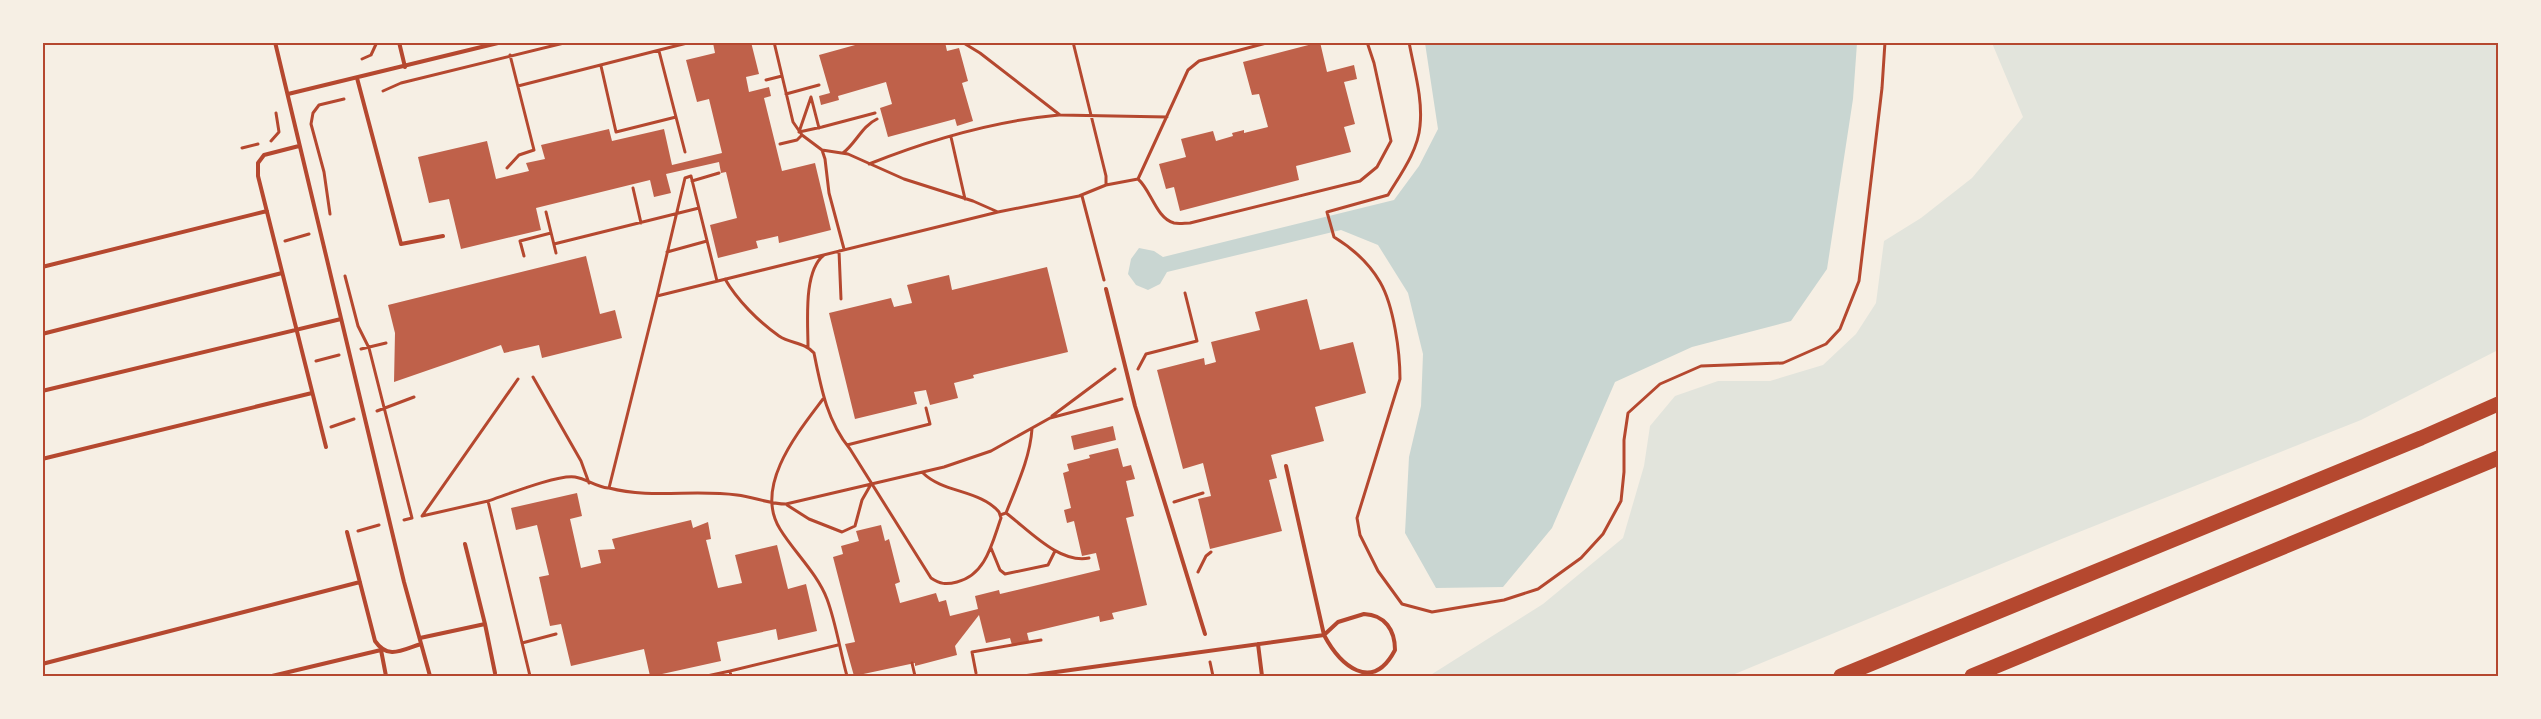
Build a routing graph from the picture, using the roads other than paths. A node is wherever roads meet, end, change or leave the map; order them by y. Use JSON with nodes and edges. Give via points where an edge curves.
{"nodes":[{"id":1,"x":275,"y":42,"type":"edge"},
{"id":2,"x":399,"y":42,"type":"edge"},
{"id":3,"x":502,"y":42,"type":"edge"},
{"id":4,"x":405,"y":67,"type":"junction"},
{"id":5,"x":357,"y":78,"type":"junction"},
{"id":6,"x":288,"y":94,"type":"junction"},
{"id":7,"x":300,"y":146,"type":"junction"},
{"id":8,"x":267,"y":211,"type":"junction"},
{"id":9,"x":443,"y":236,"type":"dead end"},
{"id":10,"x":42,"y":267,"type":"edge"},
{"id":11,"x":282,"y":274,"type":"junction"},
{"id":12,"x":1106,"y":288,"type":"road end"},
{"id":13,"x":341,"y":319,"type":"junction"},
{"id":14,"x":296,"y":328,"type":"junction"},
{"id":15,"x":42,"y":334,"type":"edge"},
{"id":16,"x":42,"y":391,"type":"edge"},
{"id":17,"x":312,"y":392,"type":"junction"},
{"id":18,"x":2498,"y":404,"type":"edge"},
{"id":19,"x":326,"y":447,"type":"dead end"},
{"id":20,"x":2498,"y":458,"type":"edge"},
{"id":21,"x":42,"y":459,"type":"edge"},
{"id":22,"x":1286,"y":466,"type":"dead end"},
{"id":23,"x":347,"y":532,"type":"dead end"},
{"id":24,"x":465,"y":544,"type":"dead end"},
{"id":25,"x":360,"y":582,"type":"junction"},
{"id":26,"x":485,"y":624,"type":"junction"},
{"id":27,"x":1204,"y":634,"type":"dead end"},
{"id":28,"x":1324,"y":634,"type":"junction"},
{"id":29,"x":420,"y":638,"type":"junction"},
{"id":30,"x":421,"y":644,"type":"junction"},
{"id":31,"x":1258,"y":644,"type":"junction"},
{"id":32,"x":381,"y":650,"type":"junction"},
{"id":33,"x":42,"y":664,"type":"edge"},
{"id":34,"x":495,"y":673,"type":"dead end"},
{"id":35,"x":272,"y":676,"type":"edge"},
{"id":36,"x":386,"y":676,"type":"edge"},
{"id":37,"x":430,"y":676,"type":"edge"},
{"id":38,"x":1027,"y":676,"type":"edge"},
{"id":39,"x":1262,"y":676,"type":"edge"},
{"id":40,"x":1841,"y":676,"type":"edge"},
{"id":41,"x":1972,"y":676,"type":"edge"}],
"edges":[{"from":1,"to":6,"type":"lane"},
{"from":2,"to":4,"type":"lane"},
{"from":3,"to":4,"type":"lane"},
{"from":4,"to":5,"type":"lane"},
{"from":5,"to":6,"type":"lane"},
{"from":5,"to":9,"type":"lane","via":[[401,244]]},
{"from":6,"to":7,"type":"lane"},
{"from":7,"to":8,"type":"lane","via":[[264,155],[258,162],[258,176]]},
{"from":7,"to":13,"type":"lane"},
{"from":8,"to":10,"type":"lane"},
{"from":8,"to":11,"type":"lane"},
{"from":11,"to":14,"type":"lane"},
{"from":11,"to":15,"type":"lane"},
{"from":12,"to":27,"type":"lane","via":[[1133,396]]},
{"from":13,"to":14,"type":"lane"},
{"from":13,"to":29,"type":"lane"},
{"from":14,"to":16,"type":"lane"},
{"from":14,"to":17,"type":"lane"},
{"from":17,"to":19,"type":"lane"},
{"from":17,"to":21,"type":"lane"},
{"from":18,"to":40,"type":"highway"},
{"from":20,"to":41,"type":"highway"},
{"from":22,"to":28,"type":"lane"},
{"from":23,"to":25,"type":"lane"},
{"from":24,"to":26,"type":"lane"},
{"from":25,"to":32,"type":"lane","via":[[375,641]]},
{"from":25,"to":33,"type":"lane"},
{"from":26,"to":29,"type":"lane"},
{"from":26,"to":34,"type":"lane"},
{"from":28,"to":28,"type":"lane","via":[[1349,617],[1371,614],[1389,626],[1395,650],[1391,658],[1376,669],[1354,670],[1334,653]]},
{"from":28,"to":31,"type":"lane"},
{"from":29,"to":30,"type":"lane"},
{"from":30,"to":32,"type":"lane","via":[[389,653]]},
{"from":30,"to":37,"type":"lane"},
{"from":31,"to":38,"type":"lane"},
{"from":31,"to":39,"type":"lane"},
{"from":32,"to":35,"type":"lane"},
{"from":32,"to":36,"type":"lane"}]}
